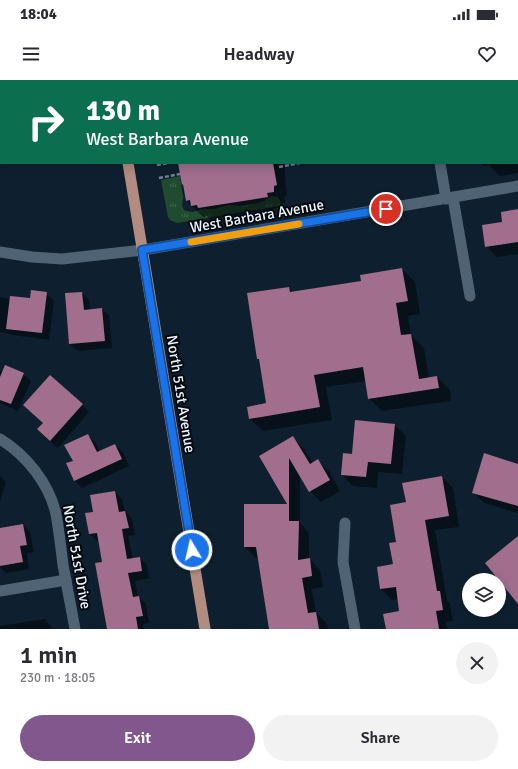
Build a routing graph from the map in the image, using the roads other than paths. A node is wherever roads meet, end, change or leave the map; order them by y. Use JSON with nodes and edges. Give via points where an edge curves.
{"nodes":[{"id":1,"x":128,"y":164,"type":"edge"},
{"id":2,"x":440,"y":164,"type":"edge"},
{"id":3,"x":518,"y":186,"type":"edge"},
{"id":4,"x":449,"y":198,"type":"junction"},
{"id":5,"x":142,"y":250,"type":"junction"},
{"id":6,"x":0,"y":252,"type":"edge"},
{"id":7,"x":470,"y":296,"type":"dead end"},
{"id":8,"x":0,"y":439,"type":"edge"},
{"id":9,"x":345,"y":524,"type":"dead end"},
{"id":10,"x":66,"y":580,"type":"junction"},
{"id":11,"x":0,"y":590,"type":"edge"},
{"id":12,"x":75,"y":629,"type":"edge"},
{"id":13,"x":206,"y":629,"type":"edge"},
{"id":14,"x":355,"y":629,"type":"edge"}],
"edges":[{"from":1,"to":5,"type":"main road","name":"North 51st Avenue"},
{"from":2,"to":4,"type":"street"},
{"from":3,"to":4,"type":"street","name":"West Barbara Avenue"},
{"from":4,"to":5,"type":"street","name":"West Barbara Avenue"},
{"from":4,"to":7,"type":"street"},
{"from":5,"to":6,"type":"street","name":"West Barbara Avenue","via":[[62,259]]},
{"from":5,"to":13,"type":"main road","name":"North 51st Avenue"},
{"from":8,"to":10,"type":"street","name":"North 51st Drive","via":[[12,446],[25,459],[47,491],[55,512]]},
{"from":9,"to":14,"type":"street","via":[[343,562]]},
{"from":10,"to":11,"type":"street"},
{"from":10,"to":12,"type":"street","name":"North 51st Drive"}]}
